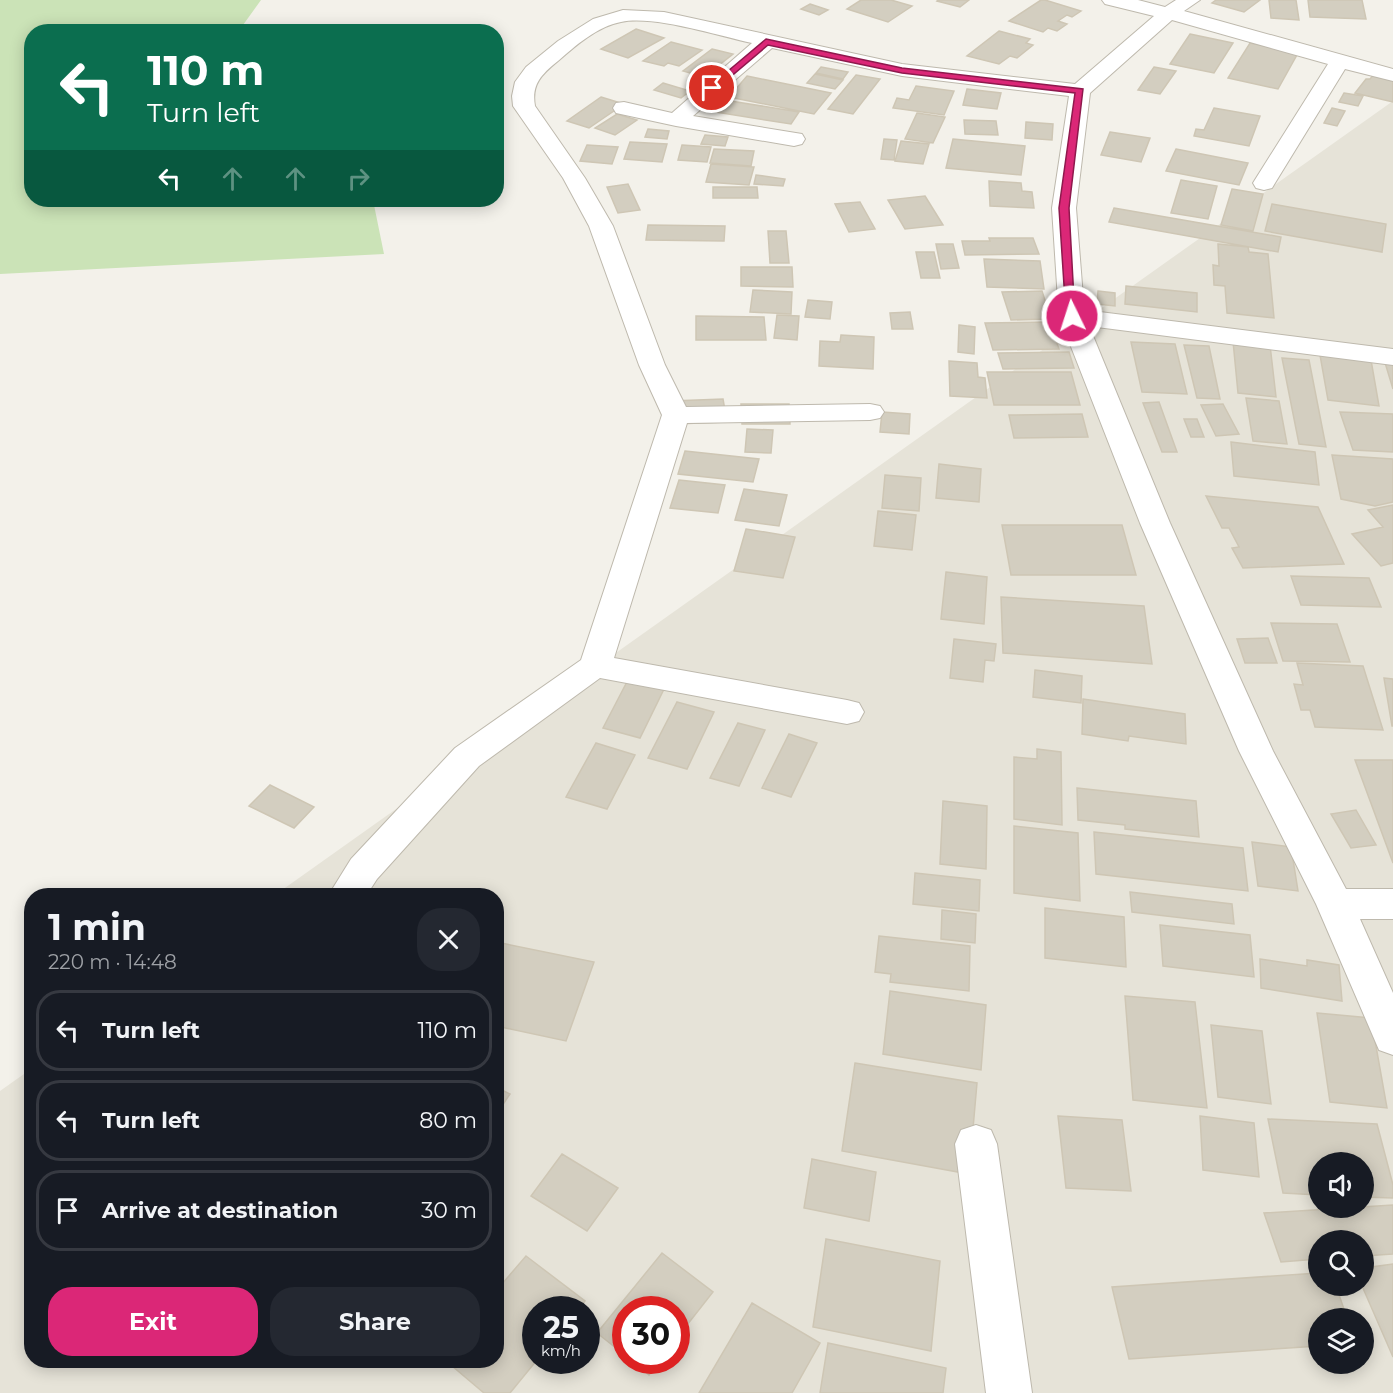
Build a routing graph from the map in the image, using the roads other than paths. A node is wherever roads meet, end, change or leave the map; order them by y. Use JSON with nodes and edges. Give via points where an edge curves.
{"nodes":[{"id":1,"x":1112,"y":0,"type":"edge"},
{"id":2,"x":1190,"y":0,"type":"edge"},
{"id":3,"x":1170,"y":12,"type":"junction"},
{"id":4,"x":766,"y":42,"type":"junction"},
{"id":5,"x":1339,"y":62,"type":"junction"},
{"id":6,"x":1393,"y":75,"type":"edge"},
{"id":7,"x":1080,"y":91,"type":"junction"},
{"id":8,"x":624,"y":108,"type":"dead end"},
{"id":9,"x":676,"y":120,"type":"junction"},
{"id":10,"x":794,"y":139,"type":"dead end"},
{"id":11,"x":1264,"y":183,"type":"dead end"},
{"id":12,"x":1072,"y":316,"type":"junction"},
{"id":13,"x":1393,"y":357,"type":"edge"},
{"id":14,"x":870,"y":412,"type":"dead end"},
{"id":15,"x":676,"y":416,"type":"junction"},
{"id":16,"x":595,"y":666,"type":"junction"},
{"id":17,"x":847,"y":712,"type":"dead end"},
{"id":18,"x":351,"y":888,"type":"edge"},
{"id":19,"x":1335,"y":904,"type":"junction"},
{"id":20,"x":1393,"y":904,"type":"edge"},
{"id":21,"x":1393,"y":1038,"type":"edge"},
{"id":22,"x":976,"y":1144,"type":"dead end"},
{"id":23,"x":1009,"y":1393,"type":"edge"}],
"edges":[{"from":1,"to":3,"type":"street"},
{"from":2,"to":3,"type":"street"},
{"from":3,"to":5,"type":"street"},
{"from":3,"to":7,"type":"street"},
{"from":4,"to":7,"type":"street","via":[[902,70]]},
{"from":4,"to":9,"type":"street"},
{"from":4,"to":15,"type":"street","via":[[632,14],[609,19],[580,36],[526,80],[522,95],[524,106],[574,178],[601,226],[652,365]]},
{"from":5,"to":6,"type":"street"},
{"from":5,"to":11,"type":"street"},
{"from":7,"to":12,"type":"street","via":[[1064,208]]},
{"from":8,"to":9,"type":"street"},
{"from":9,"to":10,"type":"street"},
{"from":12,"to":13,"type":"street"},
{"from":12,"to":19,"type":"street","via":[[1155,523],[1256,751]]},
{"from":14,"to":15,"type":"street"},
{"from":15,"to":16,"type":"street"},
{"from":16,"to":17,"type":"street"},
{"from":16,"to":18,"type":"street","via":[[467,757],[364,869]]},
{"from":19,"to":20,"type":"street"},
{"from":19,"to":21,"type":"street"},
{"from":22,"to":23,"type":"street"}]}
